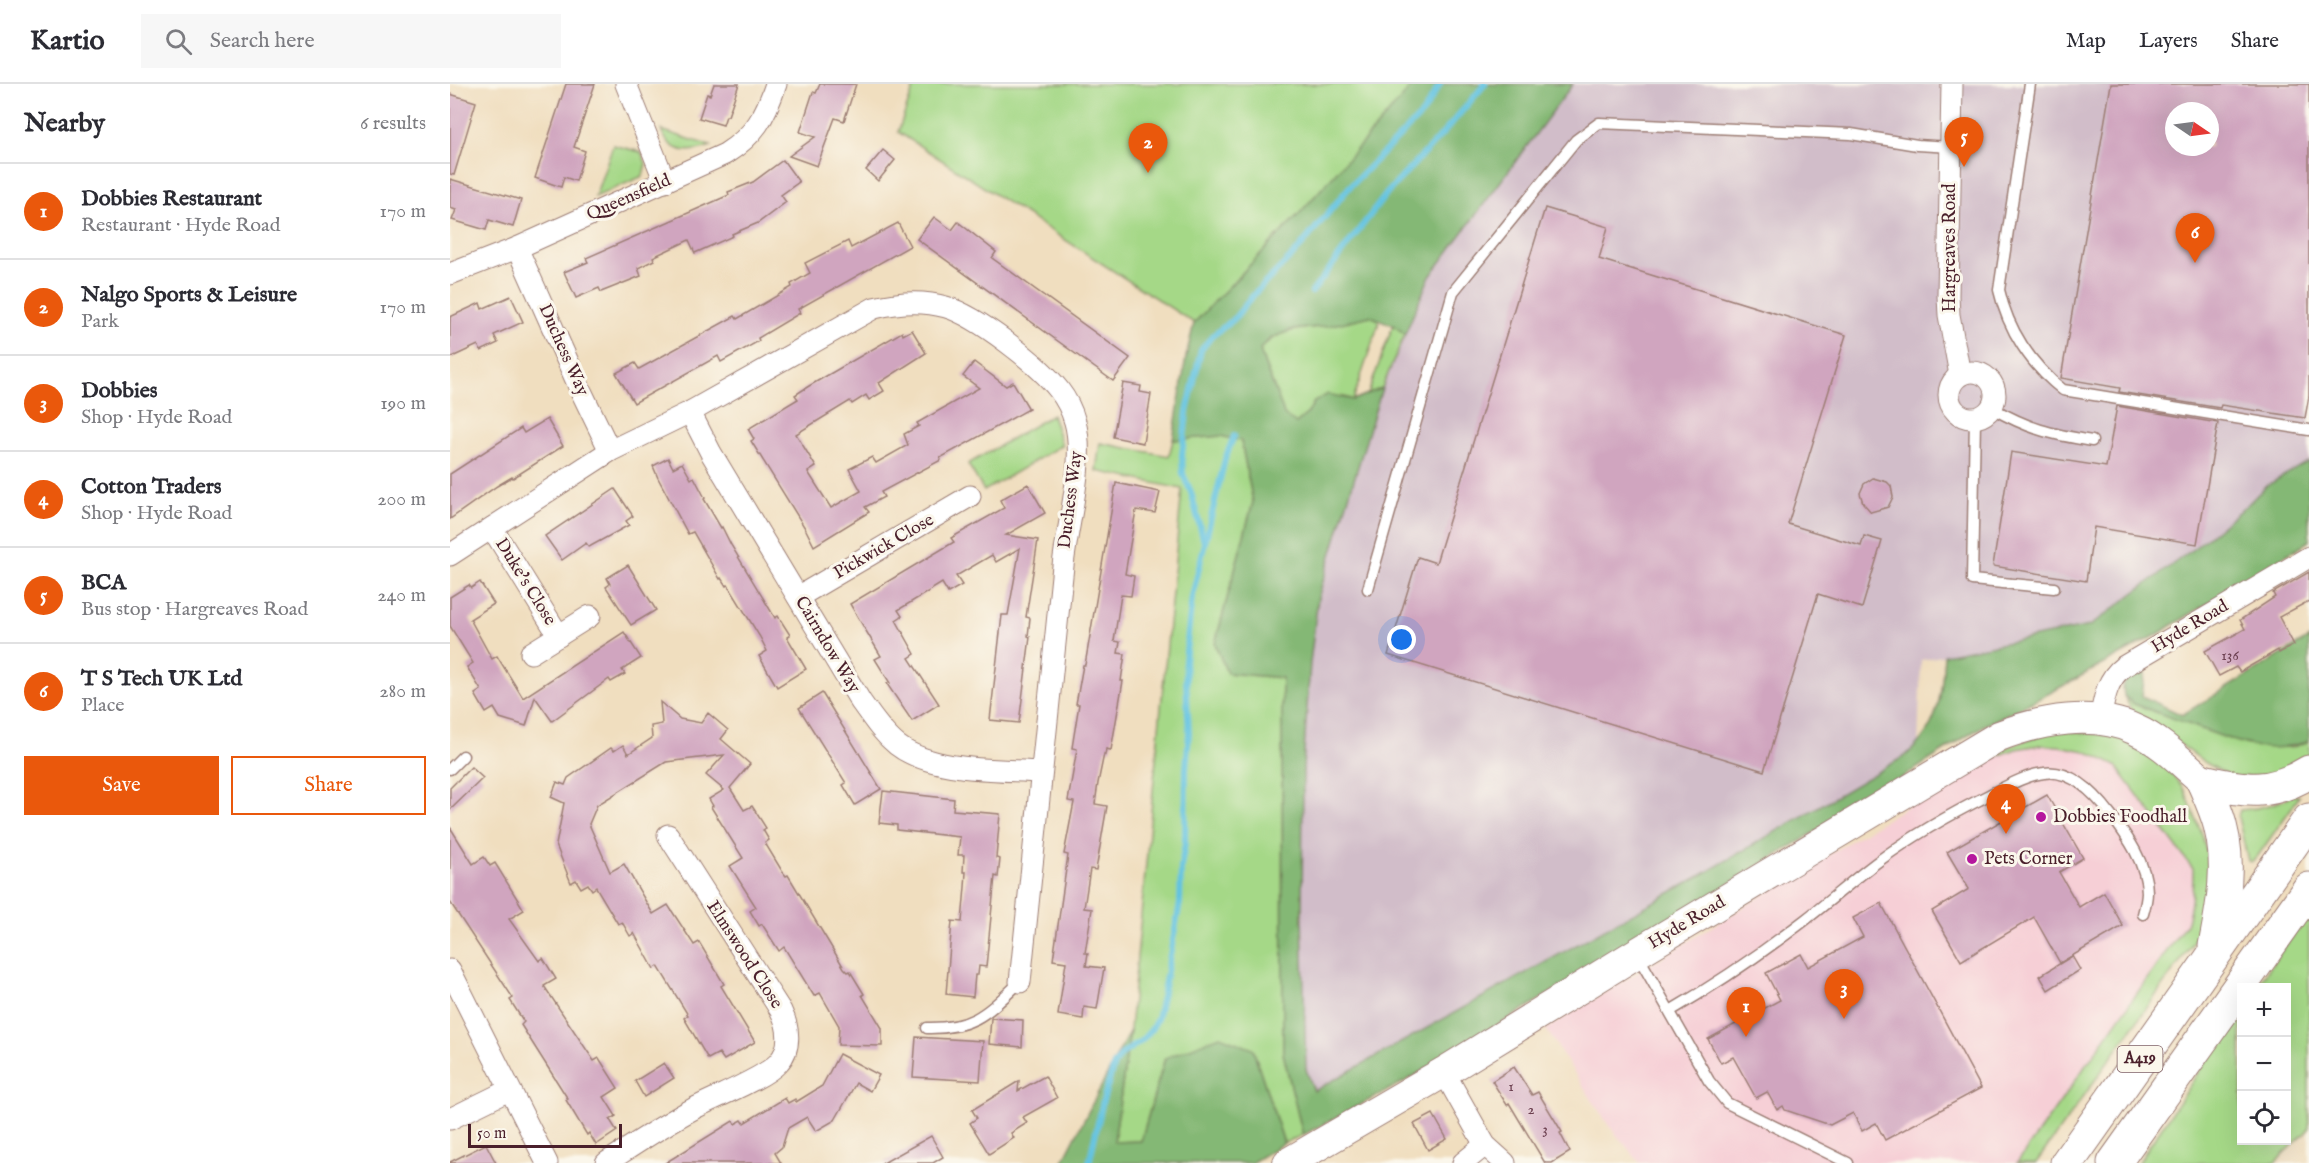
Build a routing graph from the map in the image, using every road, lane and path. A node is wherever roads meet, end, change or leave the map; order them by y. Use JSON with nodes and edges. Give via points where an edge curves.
{"nodes":[{"id":1,"x":626,"y":84,"type":"edge"},
{"id":2,"x":776,"y":84,"type":"edge"},
{"id":3,"x":1952,"y":84,"type":"edge"},
{"id":4,"x":2030,"y":84,"type":"edge"},
{"id":5,"x":1951,"y":147,"type":"junction"},
{"id":6,"x":665,"y":182,"type":"junction"},
{"id":7,"x":517,"y":248,"type":"junction"},
{"id":8,"x":450,"y":274,"type":"edge"},
{"id":9,"x":1960,"y":375,"type":"junction"},
{"id":10,"x":690,"y":412,"type":"junction"},
{"id":11,"x":1984,"y":413,"type":"junction"},
{"id":12,"x":2309,"y":430,"type":"edge"},
{"id":13,"x":2092,"y":441,"type":"dead end"},
{"id":14,"x":610,"y":451,"type":"junction"},
{"id":15,"x":970,"y":496,"type":"dead end"},
{"id":16,"x":492,"y":528,"type":"junction"},
{"id":17,"x":450,"y":555,"type":"edge"},
{"id":18,"x":2309,"y":556,"type":"edge"},
{"id":19,"x":2054,"y":588,"type":"dead end"},
{"id":20,"x":1368,"y":590,"type":"dead end"},
{"id":21,"x":798,"y":597,"type":"junction"},
{"id":22,"x":590,"y":616,"type":"dead end"},
{"id":23,"x":559,"y":636,"type":"junction"},
{"id":24,"x":531,"y":653,"type":"dead end"},
{"id":25,"x":2100,"y":720,"type":"junction"},
{"id":26,"x":463,"y":756,"type":"dead end"},
{"id":27,"x":450,"y":769,"type":"edge"},
{"id":28,"x":1040,"y":772,"type":"junction"},
{"id":29,"x":2309,"y":772,"type":"edge"},
{"id":30,"x":2203,"y":781,"type":"junction"},
{"id":31,"x":2309,"y":820,"type":"edge"},
{"id":32,"x":668,"y":835,"type":"dead end"},
{"id":33,"x":2309,"y":889,"type":"edge"},
{"id":34,"x":2143,"y":914,"type":"dead end"},
{"id":35,"x":1637,"y":953,"type":"junction"},
{"id":36,"x":2213,"y":955,"type":"junction"},
{"id":37,"x":450,"y":970,"type":"edge"},
{"id":38,"x":1020,"y":982,"type":"joint"},
{"id":39,"x":1670,"y":1011,"type":"junction"},
{"id":40,"x":927,"y":1028,"type":"dead end"},
{"id":41,"x":1444,"y":1072,"type":"junction"},
{"id":42,"x":509,"y":1090,"type":"junction"},
{"id":43,"x":450,"y":1119,"type":"edge"},
{"id":44,"x":1485,"y":1145,"type":"junction"},
{"id":45,"x":2117,"y":1160,"type":"edge"},
{"id":46,"x":547,"y":1163,"type":"edge"},
{"id":47,"x":606,"y":1163,"type":"edge"},
{"id":48,"x":1288,"y":1163,"type":"edge"},
{"id":49,"x":1463,"y":1163,"type":"edge"},
{"id":50,"x":1506,"y":1163,"type":"edge"},
{"id":51,"x":1848,"y":1163,"type":"edge"},
{"id":52,"x":2067,"y":1163,"type":"edge"}],
"edges":[{"from":1,"to":6,"type":"street"},
{"from":2,"to":6,"type":"street","name":"Queensfield","via":[[759,124],[740,145]]},
{"from":3,"to":5,"type":"street","name":"Hargreaves Road"},
{"from":4,"to":12,"type":"lane","via":[[1999,290],[2004,313],[2045,376],[2063,390]]},
{"from":5,"to":9,"type":"street","name":"Hargreaves Road","via":[[1948,296]]},
{"from":5,"to":20,"type":"lane","via":[[1851,135],[1599,123],[1576,140],[1453,292]]},
{"from":6,"to":7,"type":"street","name":"Queensfield"},
{"from":7,"to":8,"type":"street","name":"Queensfield"},
{"from":7,"to":14,"type":"street","name":"Duchess Way"},
{"from":9,"to":11,"type":"street","via":[[1975,372],[1989,379],[1995,393]]},
{"from":9,"to":11,"type":"street","via":[[1950,387],[1950,402],[1957,414],[1969,419]]},
{"from":10,"to":14,"type":"street","name":"Duchess Way"},
{"from":10,"to":21,"type":"street","name":"Cairndow Way"},
{"from":10,"to":28,"type":"street","name":"Duchess Way","via":[[874,308],[904,302],[949,308],[967,317],[1046,375],[1068,404],[1080,449]]},
{"from":11,"to":13,"type":"lane","via":[[2046,433]]},
{"from":11,"to":19,"type":"lane","via":[[1972,580]]},
{"from":14,"to":16,"type":"street","name":"Duchess Way"},
{"from":15,"to":21,"type":"street","name":"Pickwick Close"},
{"from":16,"to":17,"type":"street","name":"Duchess Way"},
{"from":16,"to":23,"type":"street","name":"Duke's Close"},
{"from":18,"to":25,"type":"street","name":"Hyde Road","via":[[2123,667],[2108,685]]},
{"from":21,"to":28,"type":"street","name":"Cairndow Way","via":[[861,702],[898,746],[919,757],[948,764]]},
{"from":22,"to":23,"type":"street","name":"Duke's Close"},
{"from":23,"to":24,"type":"street","name":"Duke's Close"},
{"from":25,"to":30,"type":"main road","name":"Hyde Road","via":[[2125,725],[2147,736]]},
{"from":25,"to":35,"type":"main road","name":"Hyde Road","via":[[2052,721],[1991,740]]},
{"from":26,"to":27,"type":"lane"},
{"from":28,"to":38,"type":"street","name":"Duchess Way"},
{"from":29,"to":30,"type":"highway","via":[[2281,787],[2266,790]]},
{"from":30,"to":36,"type":"highway","number":"A419","via":[[2219,822],[2225,858]]},
{"from":31,"to":36,"type":"highway","number":"A419"},
{"from":32,"to":47,"type":"street","name":"Elmswood Close","via":[[781,1011],[789,1037],[783,1055],[770,1069],[692,1109]]},
{"from":33,"to":45,"type":"highway","number":"A419"},
{"from":34,"to":39,"type":"lane","via":[[2145,876],[2115,820],[2082,785],[2054,773],[2044,773],[1958,810],[1907,841],[1752,960]]},
{"from":35,"to":39,"type":"lane"},
{"from":35,"to":41,"type":"main road","name":"Hyde Road"},
{"from":36,"to":52,"type":"highway","number":"A419"},
{"from":37,"to":42,"type":"street"},
{"from":38,"to":40,"type":"lane","via":[[976,1020],[953,1028]]},
{"from":39,"to":51,"type":"lane","via":[[1708,1080],[1727,1102]]},
{"from":41,"to":44,"type":"street"},
{"from":41,"to":48,"type":"main road","name":"Hyde Road"},
{"from":42,"to":43,"type":"street"},
{"from":42,"to":46,"type":"street"},
{"from":44,"to":49,"type":"street"},
{"from":44,"to":50,"type":"street"}]}
